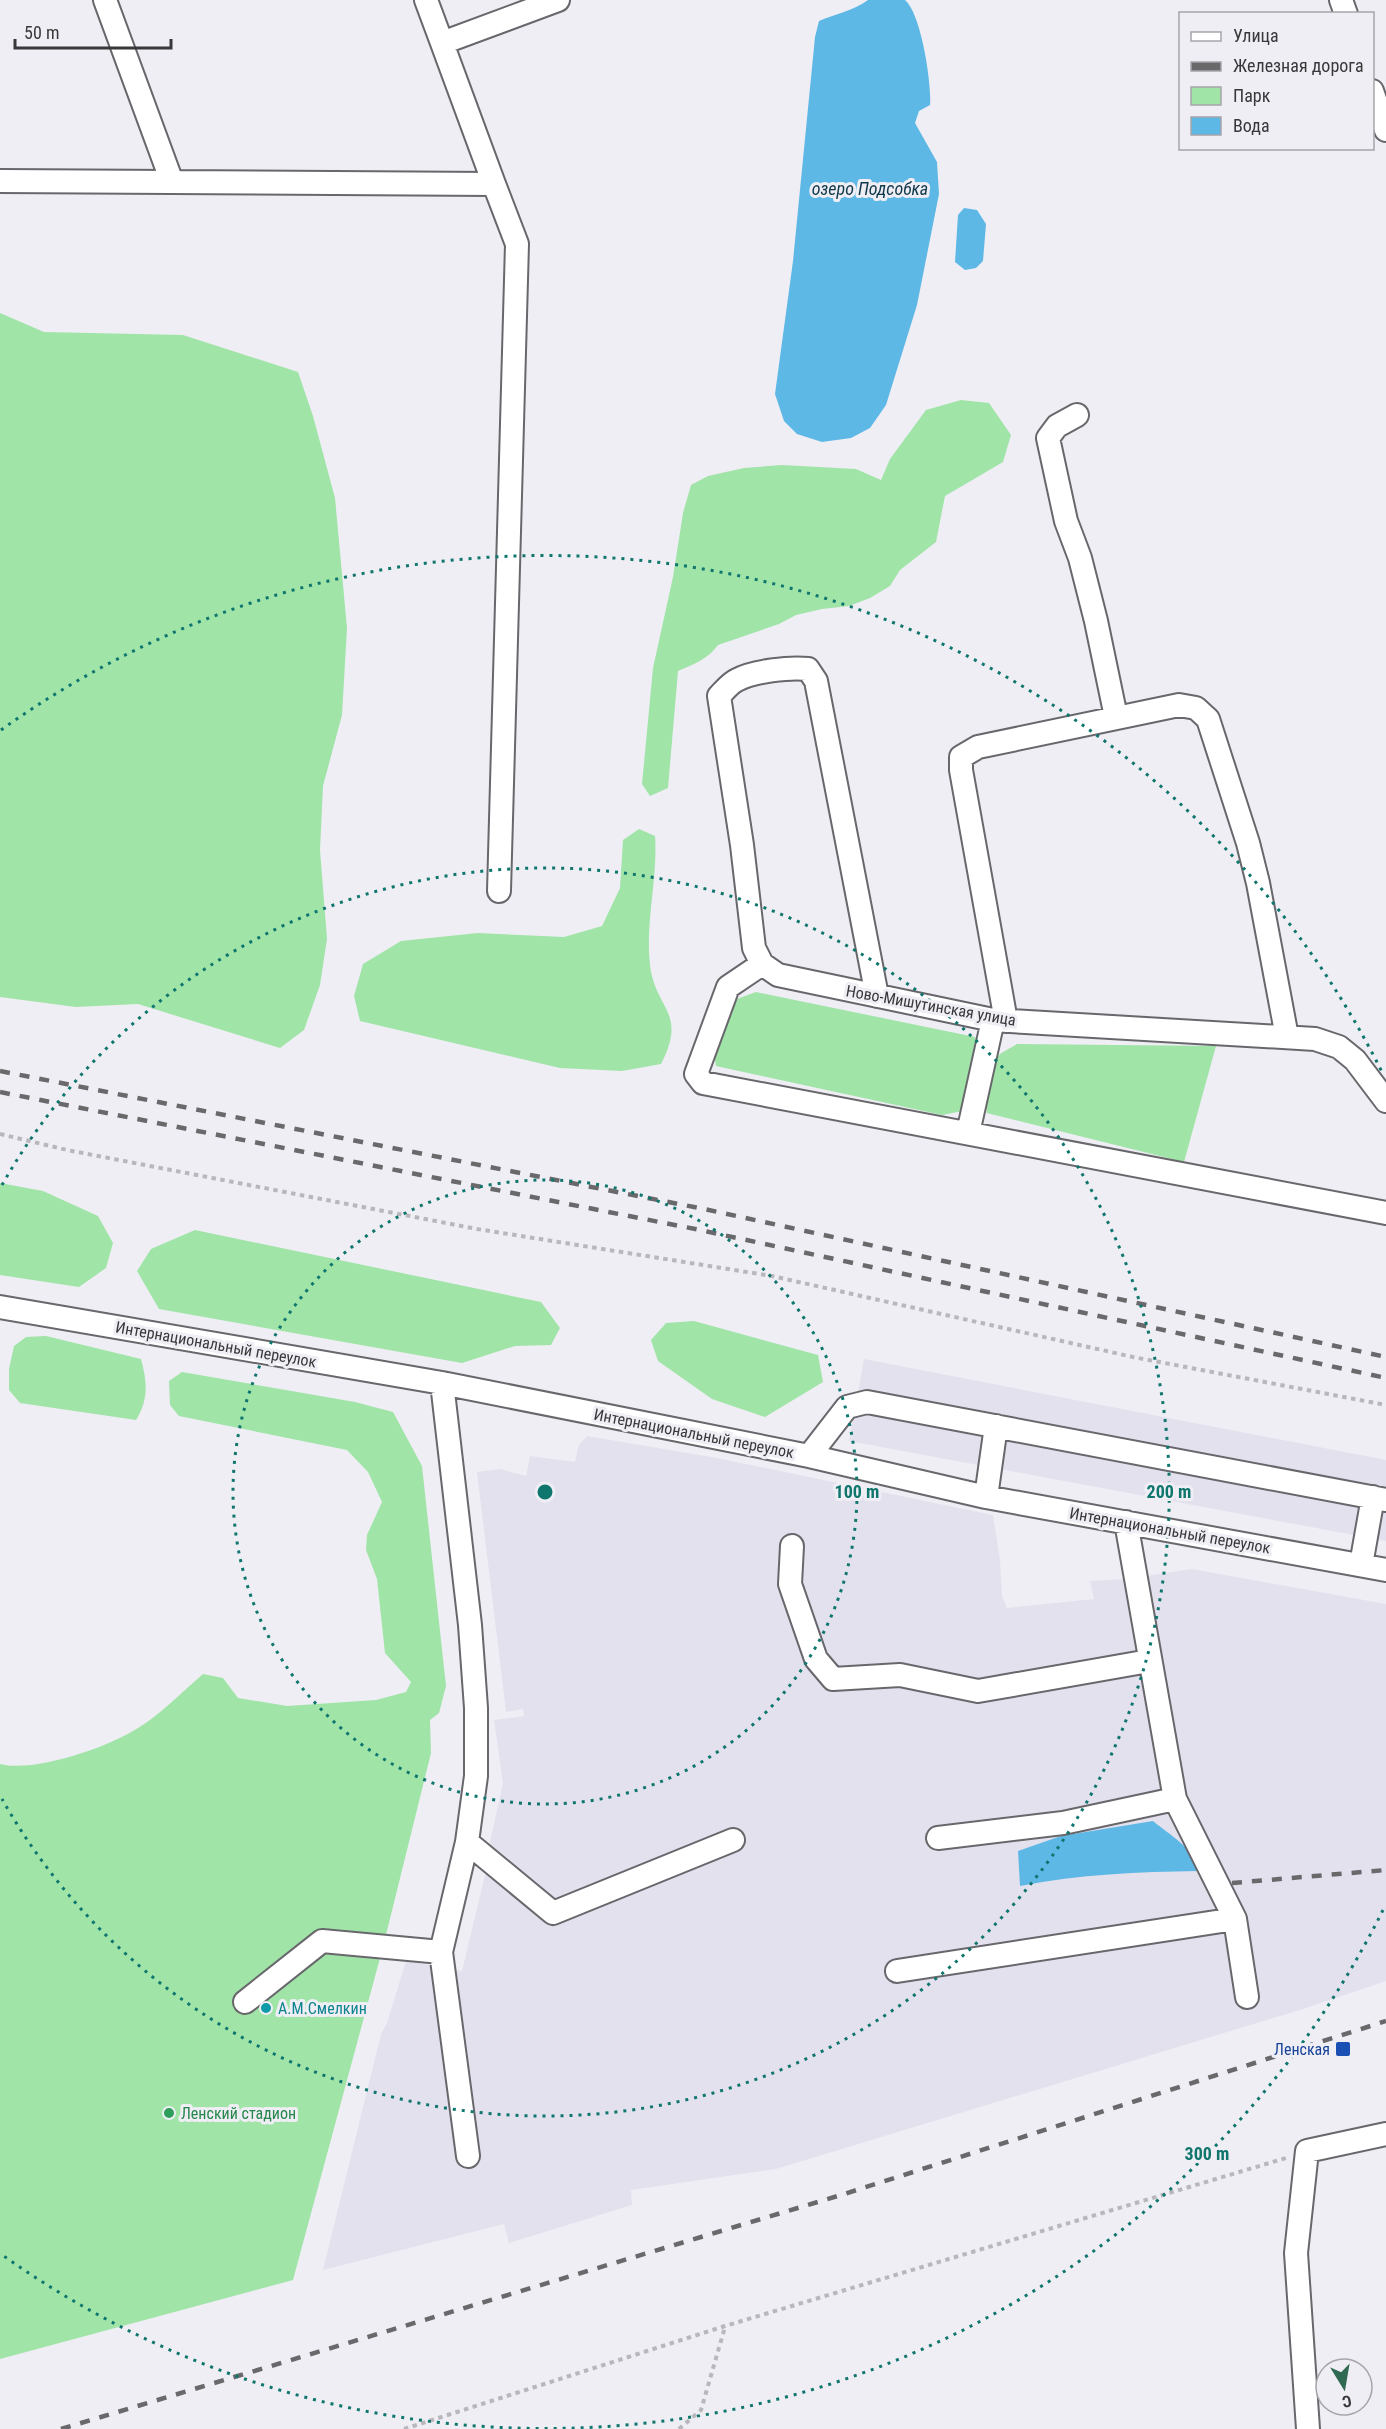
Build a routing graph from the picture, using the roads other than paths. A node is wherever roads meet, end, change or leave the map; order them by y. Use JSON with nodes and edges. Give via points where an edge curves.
{"nodes":[{"id":1,"x":105,"y":0,"type":"edge"},
{"id":2,"x":426,"y":0,"type":"edge"},
{"id":3,"x":558,"y":0,"type":"edge"},
{"id":4,"x":442,"y":43,"type":"junction"},
{"id":5,"x":1374,"y":97,"type":"edge"},
{"id":6,"x":1386,"y":130,"type":"edge"},
{"id":7,"x":0,"y":181,"type":"edge"},
{"id":8,"x":172,"y":182,"type":"junction"},
{"id":9,"x":494,"y":184,"type":"junction"},
{"id":10,"x":1077,"y":415,"type":"dead end"},
{"id":11,"x":1116,"y":717,"type":"junction"},
{"id":12,"x":499,"y":891,"type":"dead end"},
{"id":13,"x":762,"y":964,"type":"junction"},
{"id":14,"x":876,"y":996,"type":"junction"},
{"id":15,"x":1000,"y":1020,"type":"junction"},
{"id":16,"x":1287,"y":1037,"type":"junction"},
{"id":17,"x":1386,"y":1101,"type":"edge"},
{"id":18,"x":968,"y":1133,"type":"junction"},
{"id":19,"x":1386,"y":1213,"type":"edge"},
{"id":20,"x":0,"y":1307,"type":"edge"},
{"id":21,"x":442,"y":1383,"type":"junction"},
{"id":22,"x":996,"y":1426,"type":"junction"},
{"id":23,"x":809,"y":1456,"type":"junction"},
{"id":24,"x":986,"y":1497,"type":"junction"},
{"id":25,"x":1379,"y":1499,"type":"edge"},
{"id":26,"x":1126,"y":1522,"type":"junction"},
{"id":27,"x":792,"y":1546,"type":"dead end"},
{"id":28,"x":1361,"y":1565,"type":"junction"},
{"id":29,"x":1386,"y":1570,"type":"edge"},
{"id":30,"x":1149,"y":1661,"type":"junction"},
{"id":31,"x":1175,"y":1799,"type":"junction"},
{"id":32,"x":939,"y":1838,"type":"dead end"},
{"id":33,"x":733,"y":1840,"type":"dead end"},
{"id":34,"x":467,"y":1842,"type":"junction"},
{"id":35,"x":1235,"y":1918,"type":"junction"},
{"id":36,"x":441,"y":1952,"type":"junction"},
{"id":37,"x":897,"y":1971,"type":"dead end"},
{"id":38,"x":1247,"y":1997,"type":"dead end"},
{"id":39,"x":245,"y":2002,"type":"dead end"},
{"id":40,"x":1386,"y":2134,"type":"edge"},
{"id":41,"x":468,"y":2156,"type":"dead end"},
{"id":42,"x":1308,"y":2429,"type":"edge"}],
"edges":[{"from":1,"to":8,"type":"street"},
{"from":2,"to":4,"type":"street"},
{"from":3,"to":4,"type":"street"},
{"from":4,"to":9,"type":"street"},
{"from":5,"to":6,"type":"street"},
{"from":7,"to":8,"type":"street"},
{"from":8,"to":9,"type":"street"},
{"from":9,"to":12,"type":"street","via":[[517,244]]},
{"from":10,"to":11,"type":"street","via":[[1057,426],[1048,438]]},
{"from":11,"to":15,"type":"street","via":[[978,747],[961,758]]},
{"from":11,"to":16,"type":"street","via":[[1179,705],[1196,708],[1208,719],[1253,863]]},
{"from":13,"to":14,"type":"street","name":"Ново-Мишутинская улица","via":[[778,975]]},
{"from":13,"to":14,"type":"street","via":[[754,948],[719,696],[736,680],[808,669],[816,681]]},
{"from":13,"to":18,"type":"street","via":[[728,987],[696,1074],[703,1083]]},
{"from":14,"to":15,"type":"street","name":"Ново-Мишутинская улица"},
{"from":15,"to":16,"type":"street","name":"Ново-Мишутинская улица"},
{"from":15,"to":18,"type":"street"},
{"from":16,"to":17,"type":"street","name":"Ново-Мишутинская улица","via":[[1315,1039],[1338,1047],[1355,1060]]},
{"from":18,"to":19,"type":"street"},
{"from":20,"to":21,"type":"street","name":"Интернациональный переулок"},
{"from":21,"to":23,"type":"street","name":"Интернациональный переулок"},
{"from":21,"to":34,"type":"street","via":[[476,1708],[476,1776]]},
{"from":22,"to":23,"type":"street","via":[[867,1402],[847,1407]]},
{"from":22,"to":24,"type":"street"},
{"from":22,"to":25,"type":"street"},
{"from":23,"to":24,"type":"street","name":"Интернациональный переулок"},
{"from":24,"to":26,"type":"street","name":"Интернациональный переулок"},
{"from":25,"to":28,"type":"street"},
{"from":26,"to":28,"type":"street","name":"Интернациональный переулок"},
{"from":26,"to":30,"type":"street"},
{"from":27,"to":30,"type":"street","via":[[790,1584],[816,1659],[833,1679],[900,1675],[978,1691]]},
{"from":28,"to":29,"type":"street","name":"Интернациональный переулок"},
{"from":30,"to":31,"type":"street"},
{"from":31,"to":32,"type":"street","via":[[1063,1823]]},
{"from":31,"to":35,"type":"street"},
{"from":33,"to":34,"type":"street","via":[[553,1913]]},
{"from":34,"to":36,"type":"street"},
{"from":35,"to":37,"type":"street"},
{"from":35,"to":38,"type":"street"},
{"from":36,"to":39,"type":"street","via":[[322,1941]]},
{"from":36,"to":41,"type":"street"},
{"from":40,"to":42,"type":"street","via":[[1307,2151],[1296,2253]]}]}
